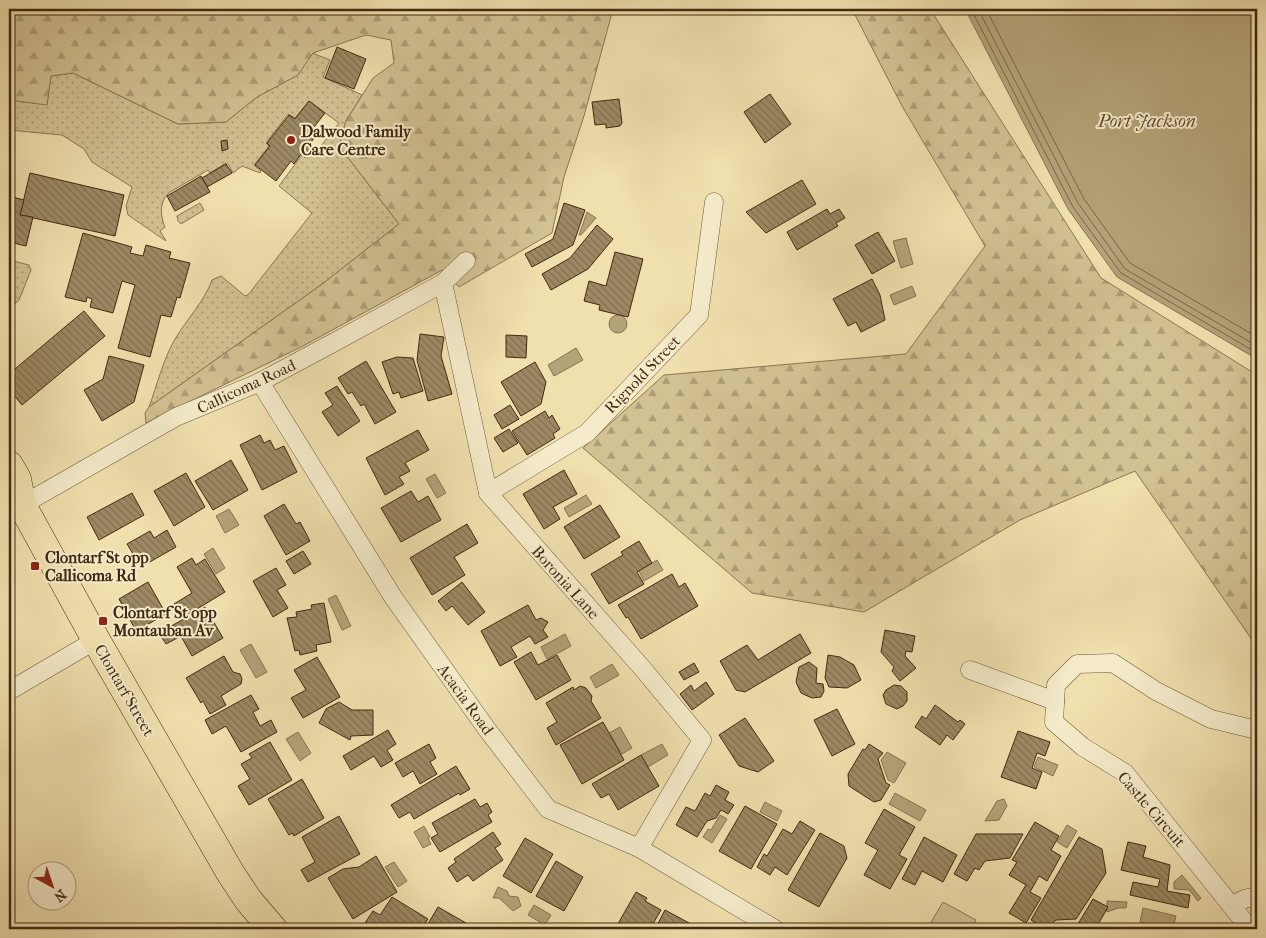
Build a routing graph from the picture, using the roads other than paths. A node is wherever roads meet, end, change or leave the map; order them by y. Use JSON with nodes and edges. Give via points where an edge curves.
{"nodes":[{"id":1,"x":714,"y":202,"type":"dead end"},
{"id":2,"x":466,"y":261,"type":"dead end"},
{"id":3,"x":443,"y":283,"type":"junction"},
{"id":4,"x":260,"y":382,"type":"junction"},
{"id":5,"x":9,"y":465,"type":"edge"},
{"id":6,"x":488,"y":493,"type":"junction"},
{"id":7,"x":16,"y":500,"type":"edge"},
{"id":8,"x":96,"y":640,"type":"junction"},
{"id":9,"x":970,"y":670,"type":"dead end"},
{"id":10,"x":9,"y":691,"type":"edge"},
{"id":11,"x":1055,"y":701,"type":"junction"},
{"id":12,"x":1257,"y":730,"type":"edge"},
{"id":13,"x":639,"y":848,"type":"junction"},
{"id":14,"x":1257,"y":896,"type":"edge"},
{"id":15,"x":1232,"y":906,"type":"junction"},
{"id":16,"x":764,"y":927,"type":"edge"},
{"id":17,"x":273,"y":929,"type":"edge"},
{"id":18,"x":1250,"y":929,"type":"edge"}],
"edges":[{"from":1,"to":6,"type":"street","name":"Rignold Street","via":[[698,315],[586,433]]},
{"from":2,"to":3,"type":"street","name":"Callicoma Road"},
{"from":3,"to":4,"type":"street","name":"Callicoma Road"},
{"from":3,"to":6,"type":"street","name":"Boronia Lane"},
{"from":4,"to":7,"type":"street","name":"Callicoma Road","via":[[176,417]]},
{"from":4,"to":13,"type":"street","name":"Acacia Road","via":[[393,597],[548,809]]},
{"from":5,"to":7,"type":"main road","name":"Clontarf Street","via":[[17,480]]},
{"from":6,"to":13,"type":"street","name":"Boronia Lane","via":[[643,668],[702,740]]},
{"from":7,"to":8,"type":"main road","name":"Clontarf Street"},
{"from":8,"to":10,"type":"street"},
{"from":8,"to":17,"type":"main road","name":"Clontarf Street","via":[[231,874]]},
{"from":9,"to":11,"type":"street"},
{"from":11,"to":12,"type":"street","name":"Castle Circuit","via":[[1056,685],[1077,664],[1113,663],[1156,691],[1211,719]]},
{"from":11,"to":15,"type":"street","name":"Castle Circuit","via":[[1054,722],[1083,747],[1125,773]]},
{"from":13,"to":16,"type":"street","name":"Acacia Road"},
{"from":14,"to":15,"type":"street"},
{"from":15,"to":18,"type":"street","name":"Castle Circuit"}]}
